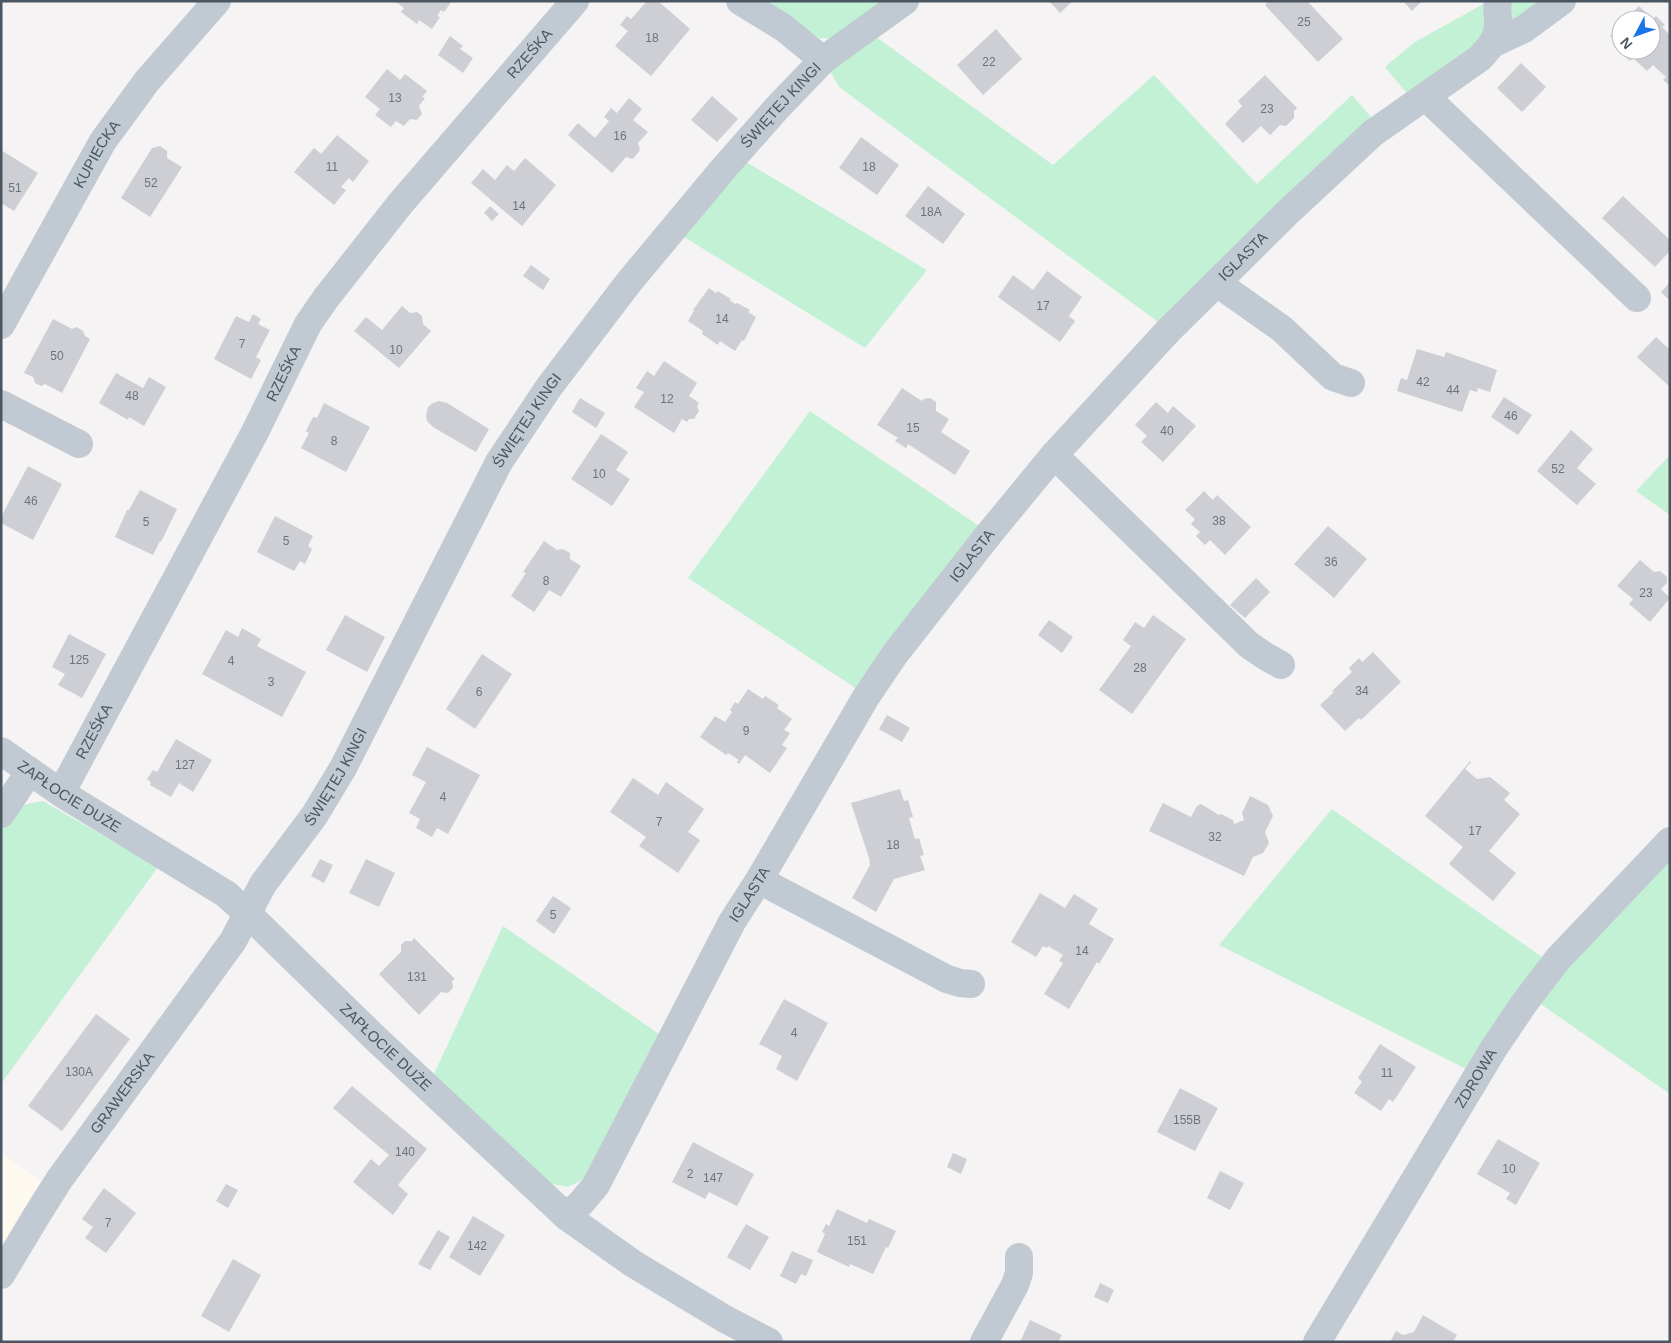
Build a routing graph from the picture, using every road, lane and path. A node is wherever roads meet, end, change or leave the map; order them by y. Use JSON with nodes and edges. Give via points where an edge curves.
{"nodes":[{"id":1,"x":217,"y":1,"type":"edge"},
{"id":2,"x":575,"y":1,"type":"edge"},
{"id":3,"x":740,"y":1,"type":"edge"},
{"id":4,"x":905,"y":1,"type":"edge"},
{"id":5,"x":1498,"y":1,"type":"edge"},
{"id":6,"x":1562,"y":1,"type":"edge"},
{"id":7,"x":1492,"y":44,"type":"junction"},
{"id":8,"x":823,"y":60,"type":"junction"},
{"id":9,"x":1426,"y":97,"type":"junction"},
{"id":10,"x":1217,"y":283,"type":"junction"},
{"id":11,"x":1637,"y":298,"type":"dead end"},
{"id":12,"x":1,"y":324,"type":"edge"},
{"id":13,"x":1351,"y":382,"type":"dead end"},
{"id":14,"x":1,"y":404,"type":"edge"},
{"id":15,"x":79,"y":444,"type":"dead end"},
{"id":16,"x":1054,"y":456,"type":"junction"},
{"id":17,"x":1282,"y":665,"type":"dead end"},
{"id":18,"x":1,"y":751,"type":"edge"},
{"id":19,"x":30,"y":771,"type":"junction"},
{"id":20,"x":61,"y":793,"type":"junction"},
{"id":21,"x":1,"y":814,"type":"edge"},
{"id":22,"x":1670,"y":841,"type":"edge"},
{"id":23,"x":759,"y":880,"type":"junction"},
{"id":24,"x":247,"y":912,"type":"junction"},
{"id":25,"x":971,"y":984,"type":"dead end"},
{"id":26,"x":566,"y":1216,"type":"junction"},
{"id":27,"x":1019,"y":1257,"type":"dead end"},
{"id":28,"x":1,"y":1276,"type":"edge"},
{"id":29,"x":769,"y":1342,"type":"edge"},
{"id":30,"x":984,"y":1342,"type":"edge"},
{"id":31,"x":1317,"y":1342,"type":"edge"}],
"edges":[{"from":1,"to":12,"type":"street","name":"KUPIECKA","via":[[147,81],[103,141]]},
{"from":2,"to":20,"type":"street","name":"RZEŚKA","via":[[400,204],[308,324],[254,434]]},
{"from":3,"to":8,"type":"street","via":[[784,28]]},
{"from":4,"to":8,"type":"street","name":"ŚWIĘTEJ KINGI"},
{"from":5,"to":7,"type":"street","via":[[1498,27]]},
{"from":6,"to":7,"type":"street","via":[[1524,29]]},
{"from":7,"to":9,"type":"street","name":"IGLASTA","via":[[1480,58]]},
{"from":8,"to":24,"type":"street","name":"ŚWIĘTEJ KINGI","via":[[724,168],[629,282],[543,395],[499,462],[343,768]]},
{"from":9,"to":10,"type":"street","name":"IGLASTA","via":[[1373,133]]},
{"from":9,"to":11,"type":"street"},
{"from":10,"to":13,"type":"street","via":[[1282,329],[1333,377]]},
{"from":10,"to":16,"type":"street","name":"IGLASTA","via":[[1168,331]]},
{"from":14,"to":15,"type":"street"},
{"from":16,"to":17,"type":"street","via":[[1249,645]]},
{"from":16,"to":23,"type":"street","name":"IGLASTA","via":[[895,654],[866,697]]},
{"from":18,"to":19,"type":"street","name":"ZAPŁOCIE DUŻE"},
{"from":19,"to":20,"type":"street","name":"ZAPŁOCIE DUŻE"},
{"from":19,"to":21,"type":"street"},
{"from":20,"to":24,"type":"street","name":"ZAPŁOCIE DUŻE","via":[[226,894]]},
{"from":22,"to":31,"type":"street","name":"ZDROWA","via":[[1558,959],[1525,1002],[1489,1056]]},
{"from":23,"to":25,"type":"street","via":[[947,979]]},
{"from":23,"to":26,"type":"street","name":"IGLASTA","via":[[732,922],[596,1185]]},
{"from":24,"to":26,"type":"street","name":"ZAPŁOCIE DUŻE","via":[[374,1037]]},
{"from":24,"to":28,"type":"street","name":"GRAWERSKA","via":[[233,941],[59,1180]]},
{"from":26,"to":29,"type":"street","name":"ZAPŁOCIE DUŻE","via":[[632,1263]]},
{"from":27,"to":30,"type":"street","via":[[1015,1285]]}]}
